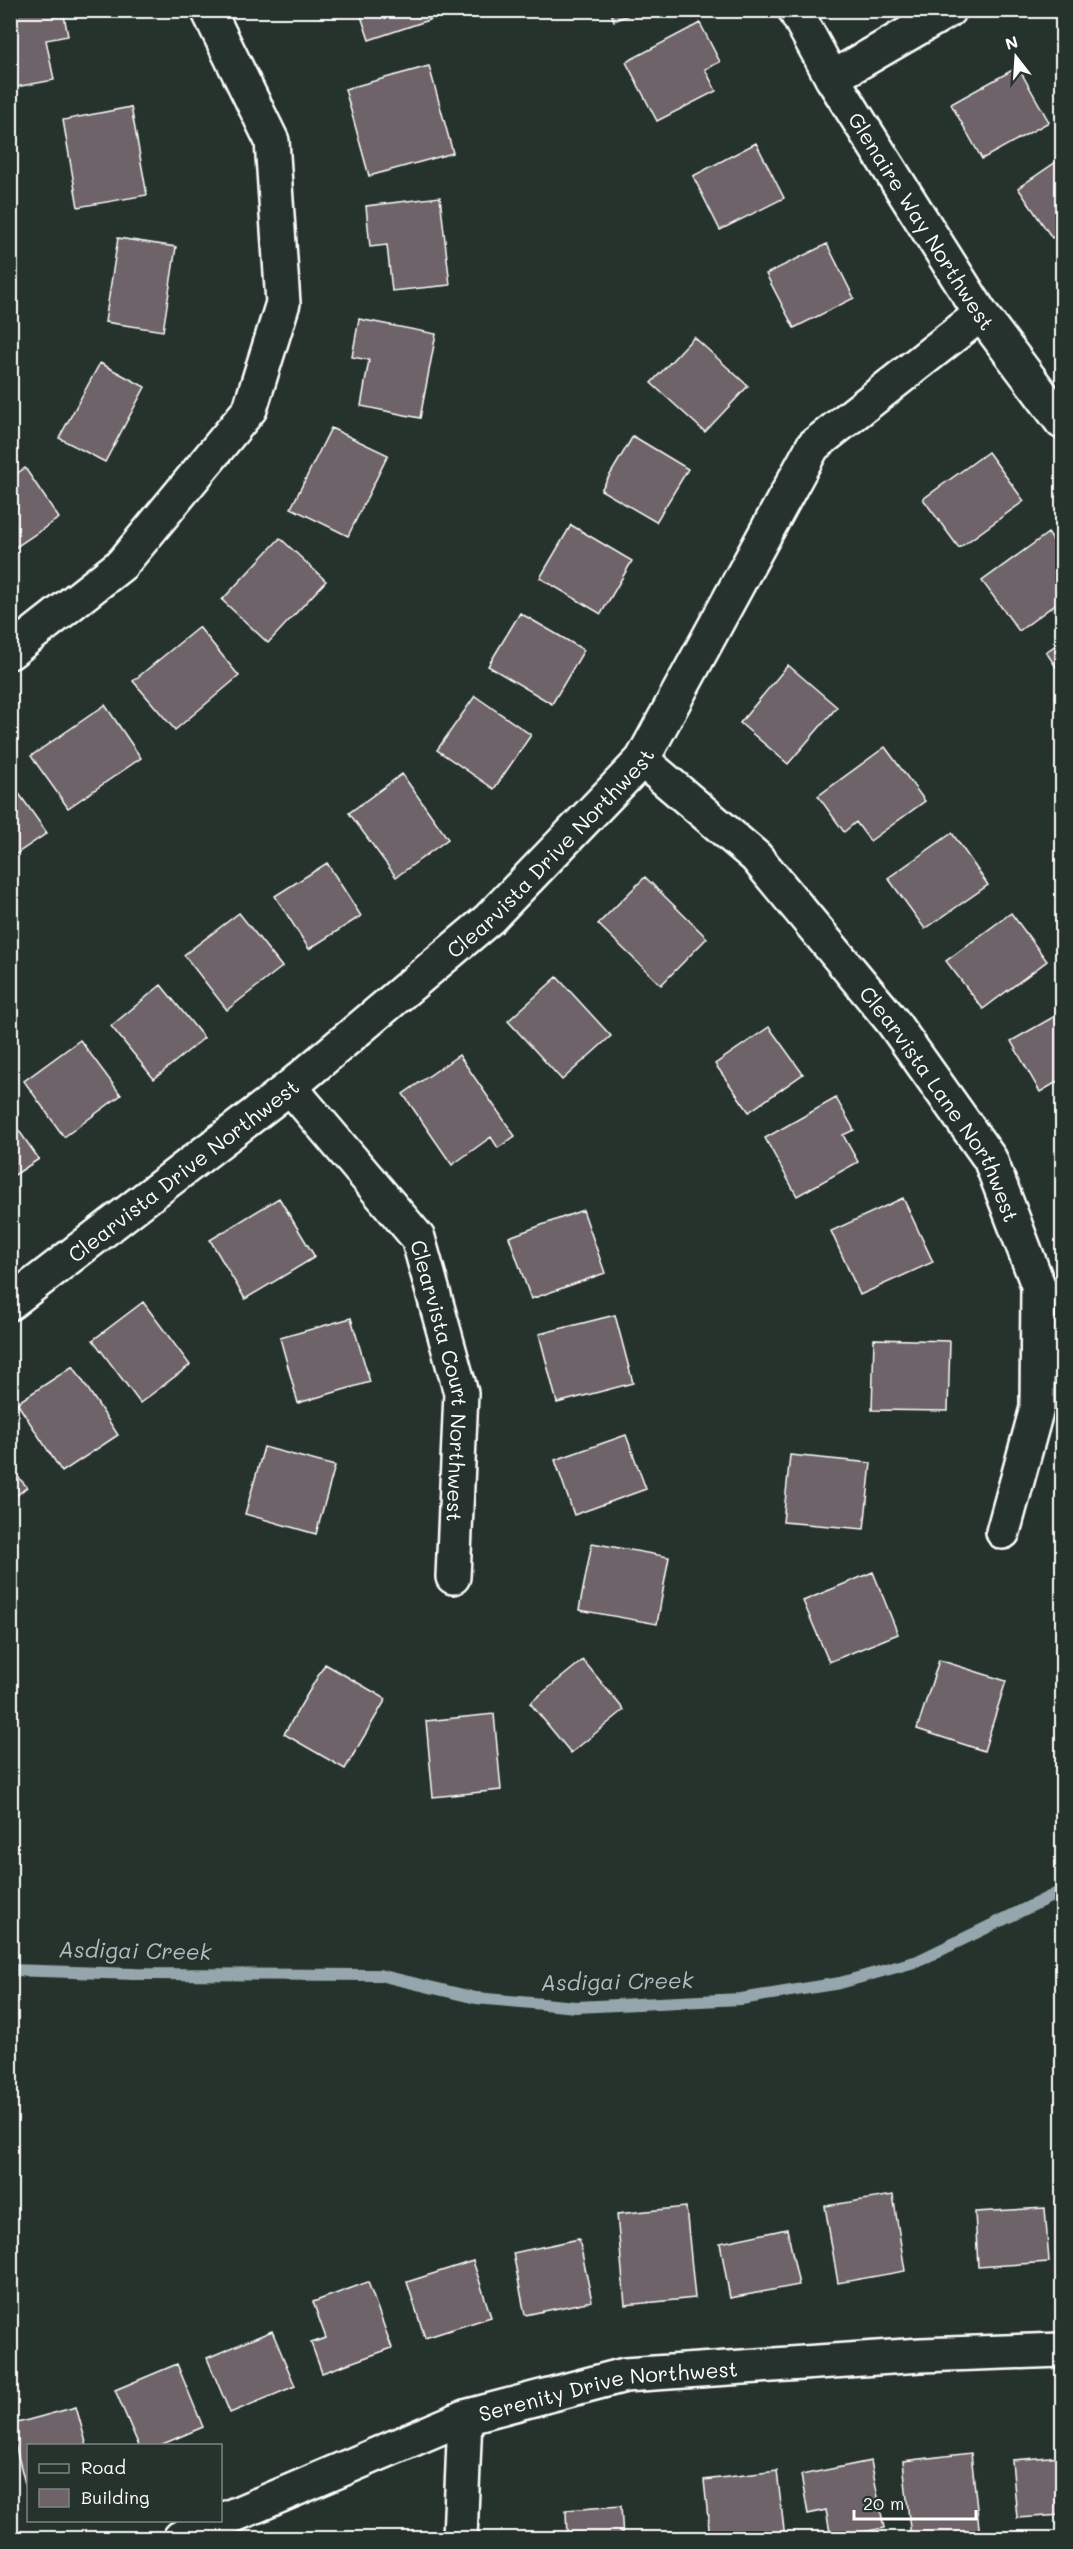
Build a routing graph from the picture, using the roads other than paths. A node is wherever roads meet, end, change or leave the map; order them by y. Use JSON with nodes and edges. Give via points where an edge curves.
{"nodes":[{"id":1,"x":208,"y":10,"type":"edge"},
{"id":2,"x":795,"y":10,"type":"edge"},
{"id":3,"x":949,"y":10,"type":"edge"},
{"id":4,"x":831,"y":78,"type":"junction"},
{"id":5,"x":981,"y":314,"type":"junction"},
{"id":6,"x":1062,"y":422,"type":"edge"},
{"id":7,"x":10,"y":652,"type":"edge"},
{"id":8,"x":642,"y":760,"type":"junction"},
{"id":9,"x":290,"y":1087,"type":"junction"},
{"id":10,"x":10,"y":1303,"type":"edge"},
{"id":11,"x":1004,"y":1532,"type":"dead end"},
{"id":12,"x":453,"y":1577,"type":"dead end"},
{"id":13,"x":1062,"y":2350,"type":"edge"},
{"id":14,"x":465,"y":2417,"type":"junction"},
{"id":15,"x":222,"y":2520,"type":"edge"},
{"id":16,"x":218,"y":2522,"type":"edge"},
{"id":17,"x":180,"y":2538,"type":"edge"},
{"id":18,"x":460,"y":2538,"type":"edge"}],
"edges":[{"from":1,"to":7,"type":"street","via":[[272,141],[283,303],[250,409],[122,564]]},
{"from":2,"to":4,"type":"street","name":"Glenaire Way Northwest"},
{"from":3,"to":4,"type":"street"},
{"from":4,"to":5,"type":"street","name":"Glenaire Way Northwest"},
{"from":5,"to":6,"type":"street","name":"Glenaire Way Northwest"},
{"from":5,"to":8,"type":"street","name":"Clearvista Drive Northwest","via":[[813,446]]},
{"from":8,"to":9,"type":"street","name":"Clearvista Drive Northwest","via":[[489,919]]},
{"from":8,"to":11,"type":"street","name":"Clearvista Lane Northwest","via":[[756,857],[892,1021],[990,1159],[1038,1285],[1037,1408]]},
{"from":9,"to":10,"type":"street","name":"Clearvista Drive Northwest"},
{"from":9,"to":12,"type":"street","name":"Clearvista Court Northwest","via":[[418,1238],[461,1393]]},
{"from":13,"to":14,"type":"street","name":"Serenity Drive Northwest","via":[[921,2355],[625,2375]]},
{"from":14,"to":15,"type":"street","name":"Serenity Drive Northwest"},
{"from":14,"to":18,"type":"street"},
{"from":16,"to":17,"type":"street","name":"Serenity Drive Northwest"}]}
